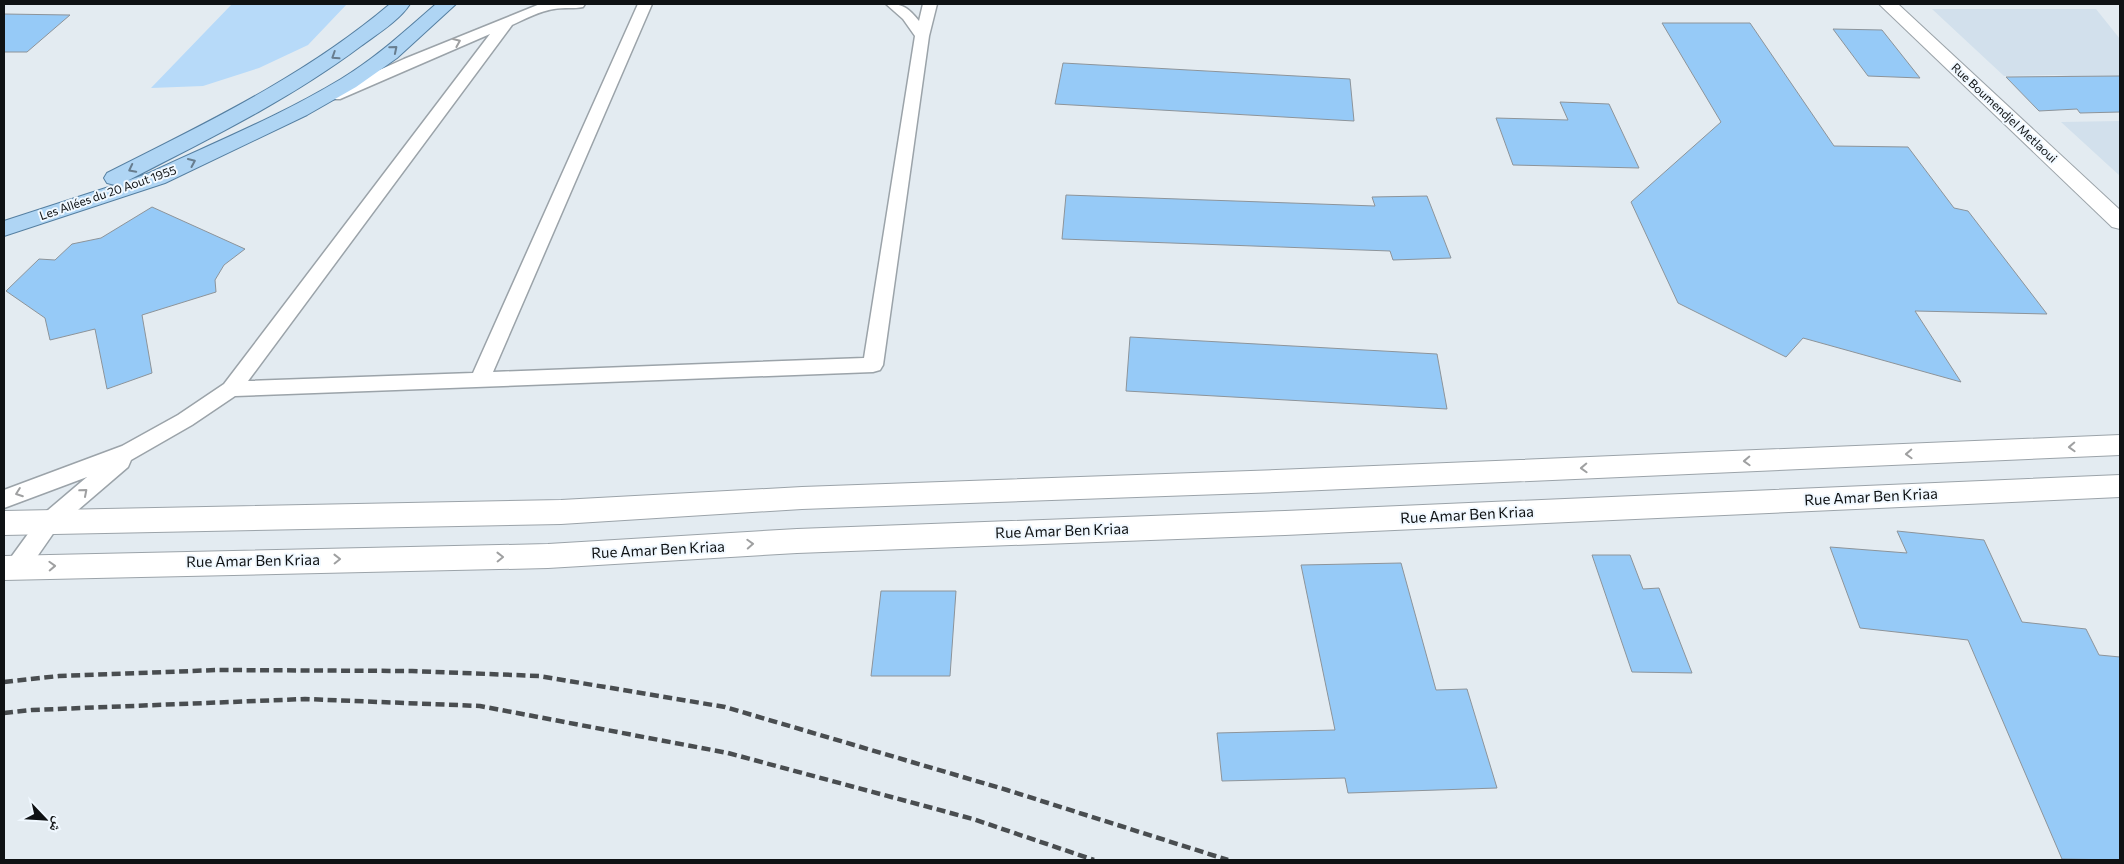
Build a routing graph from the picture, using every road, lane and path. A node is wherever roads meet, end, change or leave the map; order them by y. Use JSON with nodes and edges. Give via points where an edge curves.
{"nodes":[{"id":1,"x":401,"y":4,"type":"edge"},
{"id":2,"x":447,"y":4,"type":"edge"},
{"id":3,"x":578,"y":4,"type":"edge"},
{"id":4,"x":645,"y":4,"type":"edge"},
{"id":5,"x":892,"y":4,"type":"edge"},
{"id":6,"x":930,"y":4,"type":"edge"},
{"id":7,"x":1888,"y":4,"type":"edge"},
{"id":8,"x":507,"y":21,"type":"junction"},
{"id":9,"x":922,"y":36,"type":"junction"},
{"id":10,"x":300,"y":111,"type":"junction"},
{"id":11,"x":31,"y":220,"type":"junction"},
{"id":12,"x":2120,"y":222,"type":"edge"},
{"id":13,"x":4,"y":229,"type":"edge"},
{"id":14,"x":480,"y":379,"type":"junction"},
{"id":15,"x":231,"y":389,"type":"junction"},
{"id":16,"x":2120,"y":445,"type":"edge"},
{"id":17,"x":130,"y":452,"type":"junction"},
{"id":18,"x":2120,"y":486,"type":"edge"},
{"id":19,"x":4,"y":499,"type":"edge"},
{"id":20,"x":49,"y":522,"type":"junction"},
{"id":21,"x":4,"y":523,"type":"edge"},
{"id":22,"x":10,"y":567,"type":"edge"}],
"edges":[{"from":1,"to":11,"type":"main road","name":"Les Allées du 20 Aout 1955","one_way":true,"via":[[346,49],[294,82],[217,126]]},
{"from":10,"to":2,"type":"main road","name":"Les Allées du 20 Aout 1955","one_way":true,"via":[[376,64]]},
{"from":3,"to":8,"type":"lane","via":[[555,4]]},
{"from":4,"to":14,"type":"lane"},
{"from":5,"to":9,"type":"lane","via":[[908,16]]},
{"from":6,"to":9,"type":"lane"},
{"from":7,"to":12,"type":"main road","name":"Rue Boumendjel Metlaoui"},
{"from":10,"to":8,"type":"lane","one_way":true},
{"from":8,"to":15,"type":"lane"},
{"from":9,"to":14,"type":"lane","via":[[873,365]]},
{"from":11,"to":10,"type":"main road","name":"Les Allées du 20 Aout 1955","one_way":true,"via":[[157,178]]},
{"from":11,"to":13,"type":"main road"},
{"from":14,"to":15,"type":"lane"},
{"from":15,"to":17,"type":"lane"},
{"from":16,"to":20,"type":"main road","one_way":true,"via":[[802,498],[561,512]]},
{"from":17,"to":19,"type":"lane","one_way":true},
{"from":20,"to":17,"type":"lane","one_way":true},
{"from":22,"to":18,"type":"main road","name":"Rue Amar Ben Kriaa","one_way":true,"via":[[548,556],[797,541]]},
{"from":20,"to":21,"type":"main road"},
{"from":20,"to":22,"type":"lane"}]}
